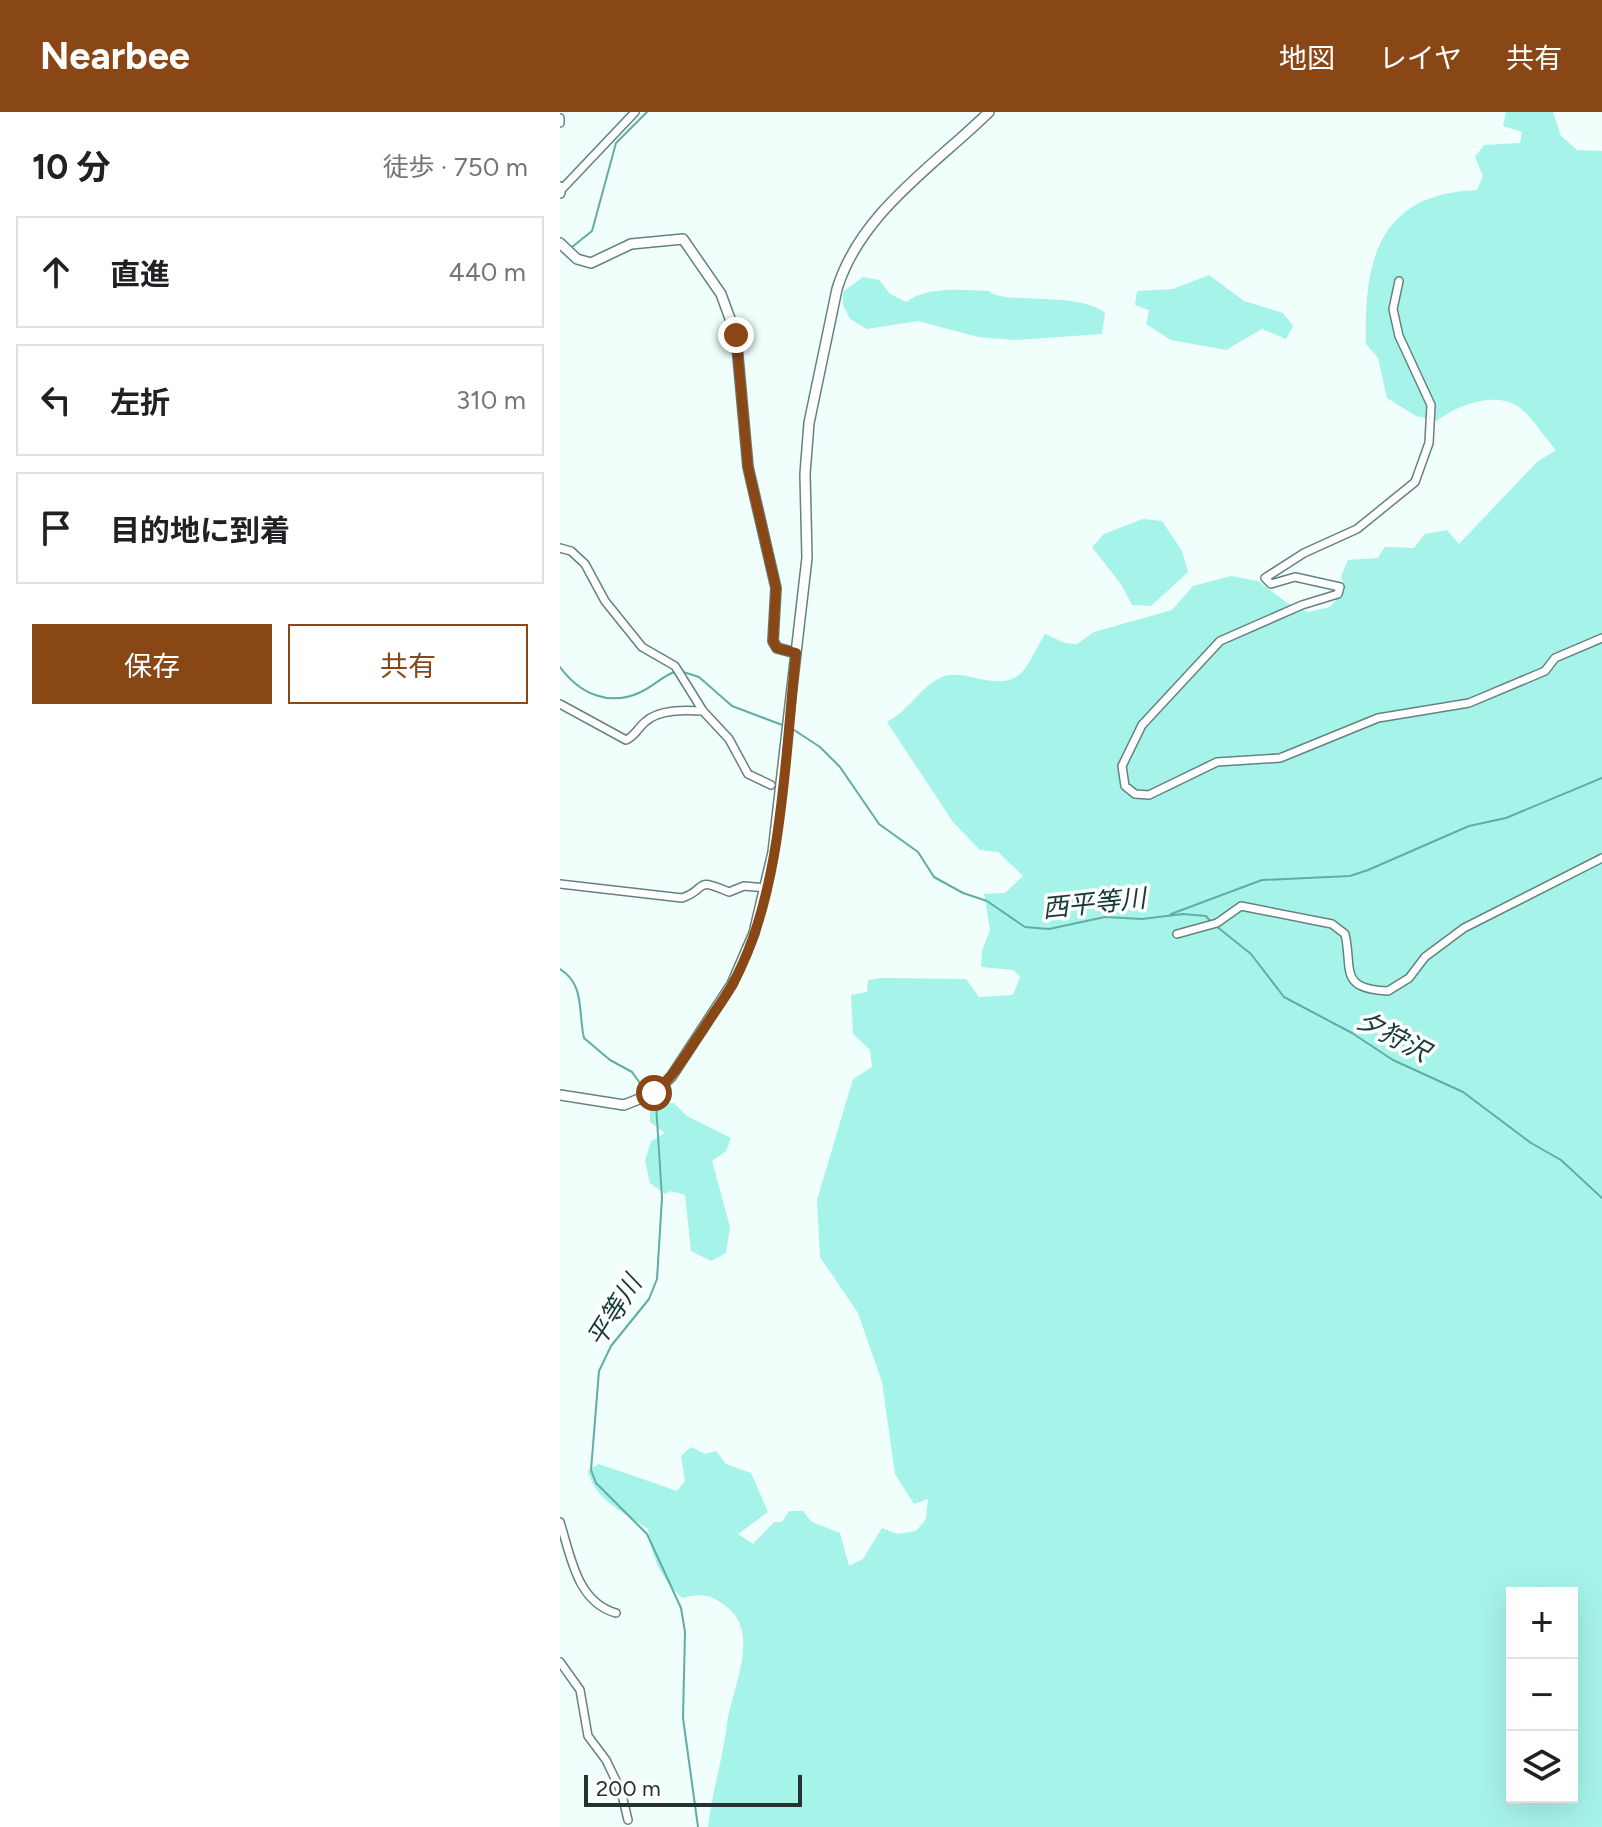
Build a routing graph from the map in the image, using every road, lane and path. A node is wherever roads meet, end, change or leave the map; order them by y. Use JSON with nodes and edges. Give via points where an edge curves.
{"nodes":[{"id":1,"x":635,"y":112,"type":"edge"},
{"id":2,"x":989,"y":112,"type":"edge"},
{"id":3,"x":561,"y":190,"type":"edge"},
{"id":4,"x":565,"y":248,"type":"edge"},
{"id":5,"x":1399,"y":281,"type":"dead end"},
{"id":6,"x":560,"y":548,"type":"edge"},
{"id":7,"x":1602,"y":638,"type":"edge"},
{"id":8,"x":796,"y":653,"type":"junction"},
{"id":9,"x":560,"y":704,"type":"edge"},
{"id":10,"x":703,"y":711,"type":"junction"},
{"id":11,"x":771,"y":785,"type":"dead end"},
{"id":12,"x":1602,"y":858,"type":"edge"},
{"id":13,"x":560,"y":884,"type":"edge"},
{"id":14,"x":767,"y":888,"type":"junction"},
{"id":15,"x":1177,"y":934,"type":"dead end"},
{"id":16,"x":560,"y":1095,"type":"edge"},
{"id":17,"x":560,"y":1522,"type":"edge"},
{"id":18,"x":616,"y":1613,"type":"dead end"},
{"id":19,"x":560,"y":1662,"type":"edge"},
{"id":20,"x":628,"y":1820,"type":"dead end"}],
"edges":[{"from":1,"to":3,"type":"street"},
{"from":2,"to":8,"type":"street","via":[[883,212],[844,267],[807,436],[807,558]]},
{"from":4,"to":8,"type":"street","via":[[591,263],[631,244],[683,239],[721,294],[736,335],[748,467],[776,588],[773,641],[777,648]]},
{"from":5,"to":7,"type":"street","via":[[1393,309],[1397,328],[1405,357],[1431,405],[1429,443],[1415,482],[1357,529],[1265,578],[1271,584],[1295,577],[1340,587],[1338,594],[1220,641],[1142,725],[1122,766],[1125,786],[1149,795],[1217,762],[1280,758],[1378,718],[1469,703],[1545,671],[1555,658]]},
{"from":6,"to":10,"type":"street","via":[[585,564],[605,601],[642,647],[675,667]]},
{"from":8,"to":14,"type":"street"},
{"from":9,"to":10,"type":"street","via":[[626,740],[647,720],[670,711]]},
{"from":10,"to":11,"type":"street","via":[[729,739],[748,774]]},
{"from":12,"to":15,"type":"street","via":[[1464,928],[1388,991],[1356,983],[1348,973],[1345,934],[1332,924],[1241,906],[1217,923]]},
{"from":13,"to":14,"type":"street","via":[[682,898],[709,883],[729,892],[750,885]]},
{"from":14,"to":16,"type":"street","via":[[732,984],[671,1077],[654,1093],[624,1105]]},
{"from":17,"to":18,"type":"street","via":[[587,1595],[595,1606]]},
{"from":19,"to":20,"type":"street","via":[[580,1690],[588,1736],[611,1770]]}]}
